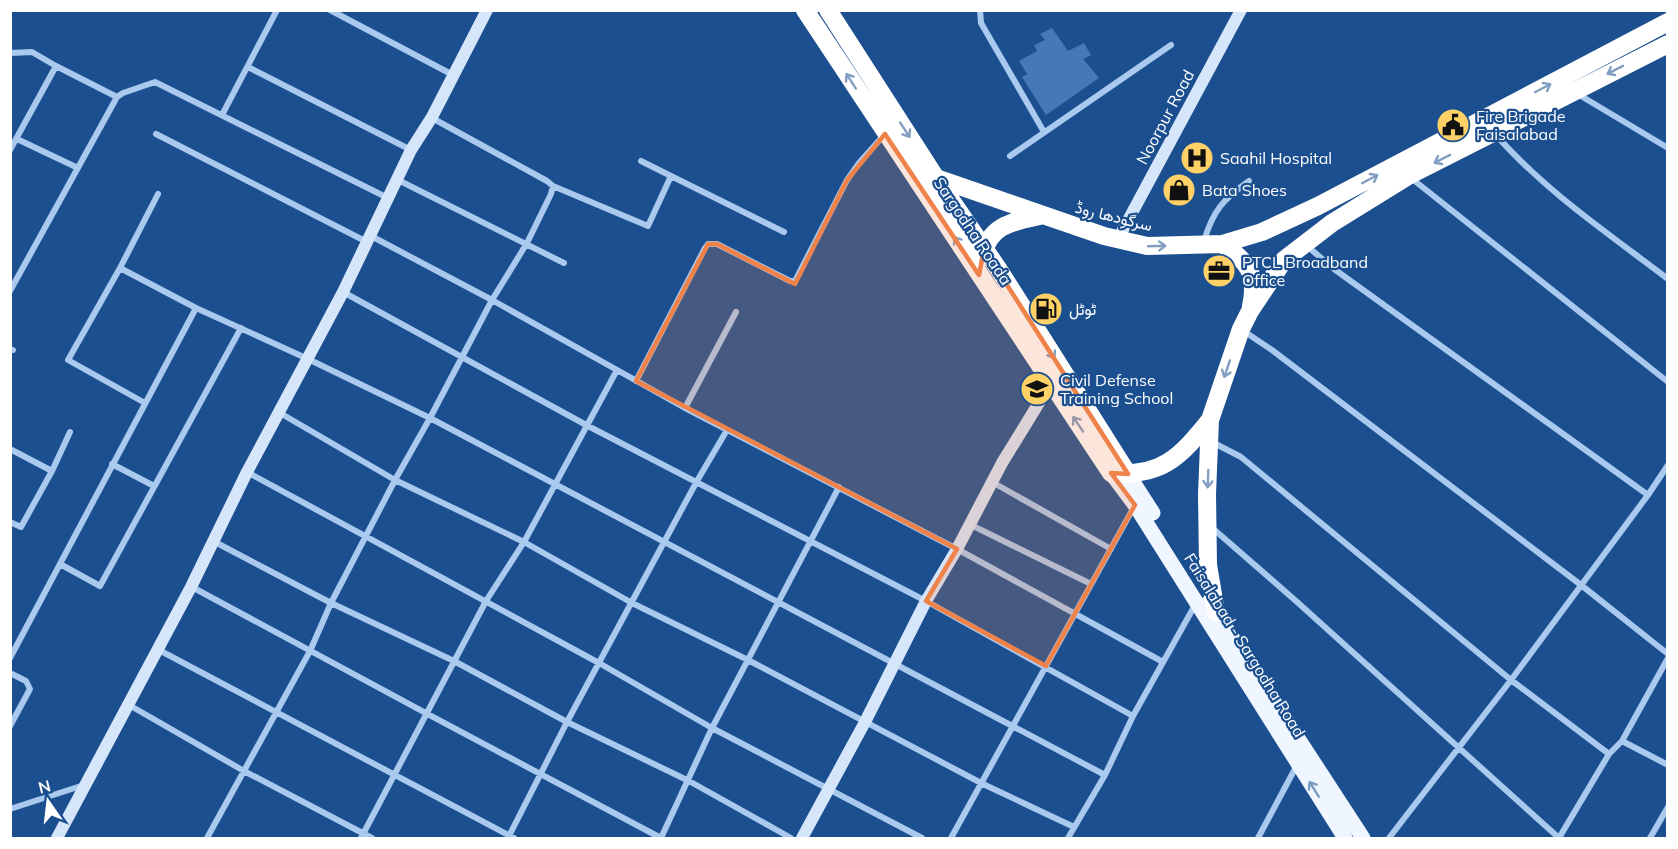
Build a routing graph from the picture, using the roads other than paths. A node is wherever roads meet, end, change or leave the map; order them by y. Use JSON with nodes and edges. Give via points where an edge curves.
{"nodes":[{"id":1,"x":277,"y":10,"type":"edge"},
{"id":2,"x":330,"y":10,"type":"edge"},
{"id":3,"x":487,"y":10,"type":"edge"},
{"id":4,"x":805,"y":10,"type":"edge"},
{"id":5,"x":828,"y":10,"type":"edge"},
{"id":6,"x":980,"y":10,"type":"edge"},
{"id":7,"x":1241,"y":10,"type":"edge"},
{"id":8,"x":1668,"y":22,"type":"edge"},
{"id":9,"x":1668,"y":44,"type":"edge"},
{"id":10,"x":1171,"y":45,"type":"dead end"},
{"id":11,"x":11,"y":54,"type":"edge"},
{"id":12,"x":56,"y":66,"type":"junction"},
{"id":13,"x":248,"y":67,"type":"junction"},
{"id":14,"x":453,"y":75,"type":"junction"},
{"id":15,"x":1573,"y":92,"type":"junction"},
{"id":16,"x":117,"y":97,"type":"junction"},
{"id":17,"x":222,"y":115,"type":"junction"},
{"id":18,"x":432,"y":117,"type":"junction"},
{"id":19,"x":1044,"y":132,"type":"junction"},
{"id":20,"x":1494,"y":133,"type":"junction"},
{"id":21,"x":156,"y":134,"type":"dead end"},
{"id":22,"x":885,"y":134,"type":"junction"},
{"id":23,"x":17,"y":139,"type":"junction"},
{"id":24,"x":1668,"y":148,"type":"edge"},
{"id":25,"x":10,"y":150,"type":"edge"},
{"id":26,"x":411,"y":150,"type":"junction"},
{"id":27,"x":1010,"y":156,"type":"dead end"},
{"id":28,"x":641,"y":161,"type":"dead end"},
{"id":29,"x":78,"y":168,"type":"junction"},
{"id":30,"x":671,"y":176,"type":"junction"},
{"id":31,"x":1408,"y":176,"type":"junction"},
{"id":32,"x":936,"y":178,"type":"junction"},
{"id":33,"x":398,"y":180,"type":"junction"},
{"id":34,"x":1249,"y":181,"type":"dead end"},
{"id":35,"x":553,"y":186,"type":"junction"},
{"id":36,"x":158,"y":194,"type":"dead end"},
{"id":37,"x":389,"y":198,"type":"junction"},
{"id":38,"x":1041,"y":216,"type":"junction"},
{"id":39,"x":784,"y":232,"type":"dead end"},
{"id":40,"x":370,"y":239,"type":"junction"},
{"id":41,"x":1119,"y":239,"type":"junction"},
{"id":42,"x":527,"y":243,"type":"junction"},
{"id":43,"x":1203,"y":244,"type":"junction"},
{"id":44,"x":1222,"y":244,"type":"junction"},
{"id":45,"x":1305,"y":244,"type":"junction"},
{"id":46,"x":984,"y":249,"type":"junction"},
{"id":47,"x":564,"y":263,"type":"dead end"},
{"id":48,"x":120,"y":268,"type":"junction"},
{"id":49,"x":979,"y":275,"type":"junction"},
{"id":50,"x":1668,"y":279,"type":"edge"},
{"id":51,"x":10,"y":291,"type":"edge"},
{"id":52,"x":343,"y":292,"type":"junction"},
{"id":53,"x":492,"y":300,"type":"junction"},
{"id":54,"x":196,"y":308,"type":"junction"},
{"id":55,"x":1250,"y":311,"type":"junction"},
{"id":56,"x":736,"y":312,"type":"dead end"},
{"id":57,"x":241,"y":328,"type":"junction"},
{"id":58,"x":1241,"y":329,"type":"junction"},
{"id":59,"x":463,"y":357,"type":"junction"},
{"id":60,"x":308,"y":359,"type":"junction"},
{"id":61,"x":617,"y":370,"type":"junction"},
{"id":62,"x":636,"y":381,"type":"junction"},
{"id":63,"x":1668,"y":382,"type":"edge"},
{"id":64,"x":1051,"y":383,"type":"junction"},
{"id":65,"x":145,"y":404,"type":"junction"},
{"id":66,"x":685,"y":408,"type":"junction"},
{"id":67,"x":280,"y":413,"type":"junction"},
{"id":68,"x":430,"y":418,"type":"junction"},
{"id":69,"x":1210,"y":420,"type":"junction"},
{"id":70,"x":588,"y":426,"type":"junction"},
{"id":71,"x":727,"y":430,"type":"junction"},
{"id":72,"x":70,"y":432,"type":"dead end"},
{"id":73,"x":1209,"y":441,"type":"junction"},
{"id":74,"x":10,"y":449,"type":"edge"},
{"id":75,"x":112,"y":464,"type":"junction"},
{"id":76,"x":1668,"y":465,"type":"edge"},
{"id":77,"x":52,"y":471,"type":"junction"},
{"id":78,"x":247,"y":472,"type":"junction"},
{"id":79,"x":1119,"y":473,"type":"junction"},
{"id":80,"x":395,"y":480,"type":"junction"},
{"id":81,"x":697,"y":481,"type":"junction"},
{"id":82,"x":992,"y":482,"type":"junction"},
{"id":83,"x":555,"y":484,"type":"junction"},
{"id":84,"x":154,"y":486,"type":"junction"},
{"id":85,"x":839,"y":487,"type":"junction"},
{"id":86,"x":1648,"y":495,"type":"junction"},
{"id":87,"x":1135,"y":505,"type":"junction"},
{"id":88,"x":10,"y":522,"type":"edge"},
{"id":89,"x":969,"y":524,"type":"junction"},
{"id":90,"x":1208,"y":524,"type":"junction"},
{"id":91,"x":366,"y":537,"type":"junction"},
{"id":92,"x":212,"y":540,"type":"junction"},
{"id":93,"x":664,"y":541,"type":"junction"},
{"id":94,"x":524,"y":542,"type":"junction"},
{"id":95,"x":811,"y":542,"type":"junction"},
{"id":96,"x":957,"y":549,"type":"junction"},
{"id":97,"x":1111,"y":549,"type":"junction"},
{"id":98,"x":60,"y":564,"type":"junction"},
{"id":99,"x":1091,"y":584,"type":"junction"},
{"id":100,"x":1581,"y":585,"type":"junction"},
{"id":101,"x":191,"y":587,"type":"junction"},
{"id":102,"x":486,"y":601,"type":"junction"},
{"id":103,"x":780,"y":601,"type":"junction"},
{"id":104,"x":926,"y":601,"type":"junction"},
{"id":105,"x":1197,"y":602,"type":"junction"},
{"id":106,"x":331,"y":603,"type":"junction"},
{"id":107,"x":632,"y":603,"type":"junction"},
{"id":108,"x":1216,"y":612,"type":"junction"},
{"id":109,"x":1076,"y":614,"type":"junction"},
{"id":110,"x":156,"y":649,"type":"junction"},
{"id":111,"x":310,"y":651,"type":"junction"},
{"id":112,"x":1668,"y":656,"type":"edge"},
{"id":113,"x":10,"y":658,"type":"edge"},
{"id":114,"x":748,"y":660,"type":"junction"},
{"id":115,"x":454,"y":661,"type":"junction"},
{"id":116,"x":1163,"y":662,"type":"junction"},
{"id":117,"x":599,"y":663,"type":"junction"},
{"id":118,"x":895,"y":663,"type":"junction"},
{"id":119,"x":1046,"y":666,"type":"junction"},
{"id":120,"x":10,"y":673,"type":"edge"},
{"id":121,"x":1510,"y":680,"type":"junction"},
{"id":122,"x":129,"y":705,"type":"junction"},
{"id":123,"x":276,"y":712,"type":"junction"},
{"id":124,"x":427,"y":714,"type":"junction"},
{"id":125,"x":1133,"y":716,"type":"junction"},
{"id":126,"x":567,"y":722,"type":"junction"},
{"id":127,"x":865,"y":722,"type":"junction"},
{"id":128,"x":1014,"y":725,"type":"junction"},
{"id":129,"x":10,"y":726,"type":"edge"},
{"id":130,"x":712,"y":728,"type":"junction"},
{"id":131,"x":1622,"y":741,"type":"junction"},
{"id":132,"x":1458,"y":748,"type":"junction"},
{"id":133,"x":1609,"y":754,"type":"junction"},
{"id":134,"x":1298,"y":763,"type":"junction"},
{"id":135,"x":1668,"y":765,"type":"edge"},
{"id":136,"x":244,"y":771,"type":"junction"},
{"id":137,"x":541,"y":774,"type":"junction"},
{"id":138,"x":1105,"y":775,"type":"junction"},
{"id":139,"x":394,"y":776,"type":"junction"},
{"id":140,"x":689,"y":781,"type":"junction"},
{"id":141,"x":983,"y":784,"type":"junction"},
{"id":142,"x":84,"y":785,"type":"junction"},
{"id":143,"x":828,"y":788,"type":"junction"},
{"id":144,"x":1668,"y":807,"type":"edge"},
{"id":145,"x":10,"y":809,"type":"edge"},
{"id":146,"x":1074,"y":827,"type":"junction"},
{"id":147,"x":362,"y":836,"type":"edge"},
{"id":148,"x":57,"y":838,"type":"edge"},
{"id":149,"x":207,"y":838,"type":"edge"},
{"id":150,"x":372,"y":838,"type":"edge"},
{"id":151,"x":511,"y":838,"type":"edge"},
{"id":152,"x":791,"y":838,"type":"edge"},
{"id":153,"x":802,"y":838,"type":"edge"},
{"id":154,"x":922,"y":838,"type":"edge"},
{"id":155,"x":951,"y":838,"type":"edge"},
{"id":156,"x":1068,"y":838,"type":"edge"},
{"id":157,"x":1258,"y":838,"type":"edge"},
{"id":158,"x":1345,"y":838,"type":"edge"},
{"id":159,"x":1363,"y":838,"type":"edge"},
{"id":160,"x":1389,"y":838,"type":"edge"},
{"id":161,"x":1559,"y":838,"type":"edge"},
{"id":162,"x":1650,"y":838,"type":"edge"}],
"edges":[{"from":1,"to":13,"type":"street"},
{"from":2,"to":14,"type":"street"},
{"from":3,"to":14,"type":"street"},
{"from":22,"to":4,"type":"highway","name":"Sargodha Roada","one_way":true},
{"from":5,"to":32,"type":"highway","name":"Sargodha Roada","one_way":true},
{"from":6,"to":19,"type":"street","via":[[981,23]]},
{"from":7,"to":41,"type":"street","name":"Noorpur Road"},
{"from":44,"to":8,"type":"highway","name":"سرگودھا روڈ","one_way":true,"via":[[1262,232],[1318,206]]},
{"from":9,"to":15,"type":"highway","one_way":true},
{"from":10,"to":19,"type":"street"},
{"from":11,"to":12,"type":"street","via":[[33,52]]},
{"from":12,"to":16,"type":"street"},
{"from":12,"to":23,"type":"street"},
{"from":13,"to":17,"type":"street"},
{"from":13,"to":26,"type":"street"},
{"from":14,"to":18,"type":"street"},
{"from":15,"to":20,"type":"highway"},
{"from":15,"to":24,"type":"street"},
{"from":16,"to":17,"type":"street","via":[[155,82]]},
{"from":16,"to":29,"type":"street"},
{"from":17,"to":37,"type":"street"},
{"from":18,"to":26,"type":"street"},
{"from":18,"to":35,"type":"street"},
{"from":19,"to":27,"type":"street"},
{"from":20,"to":31,"type":"highway","one_way":true},
{"from":20,"to":50,"type":"street","via":[[1541,181]]},
{"from":21,"to":40,"type":"street"},
{"from":49,"to":22,"type":"highway","name":"Sargodha Roada","one_way":true},
{"from":22,"to":62,"type":"street","via":[[847,180],[795,280],[790,281],[717,244],[708,244]]},
{"from":23,"to":25,"type":"street"},
{"from":23,"to":29,"type":"street"},
{"from":26,"to":33,"type":"street"},
{"from":28,"to":30,"type":"street"},
{"from":29,"to":51,"type":"street"},
{"from":30,"to":35,"type":"street","via":[[648,226]]},
{"from":30,"to":39,"type":"street"},
{"from":31,"to":45,"type":"highway"},
{"from":31,"to":63,"type":"street"},
{"from":32,"to":38,"type":"highway","name":"سرگودھا روڈ"},
{"from":32,"to":46,"type":"highway","name":"Sargodha Roada"},
{"from":33,"to":37,"type":"street"},
{"from":33,"to":42,"type":"street"},
{"from":34,"to":43,"type":"street","via":[[1219,206]]},
{"from":35,"to":42,"type":"street"},
{"from":36,"to":48,"type":"street"},
{"from":37,"to":40,"type":"street"},
{"from":38,"to":41,"type":"highway","name":"سرگودھا روڈ"},
{"from":38,"to":46,"type":"highway","via":[[1002,226]]},
{"from":40,"to":52,"type":"street"},
{"from":40,"to":53,"type":"street"},
{"from":41,"to":43,"type":"highway","name":"سرگودھا روڈ","one_way":true,"via":[[1147,246]]},
{"from":42,"to":47,"type":"street"},
{"from":42,"to":53,"type":"street"},
{"from":43,"to":44,"type":"highway","name":"سرگودھا روڈ"},
{"from":44,"to":55,"type":"highway","via":[[1239,255],[1250,271],[1254,291]]},
{"from":45,"to":55,"type":"highway","via":[[1284,260]]},
{"from":45,"to":86,"type":"street","via":[[1334,269]]},
{"from":46,"to":49,"type":"highway"},
{"from":46,"to":79,"type":"highway","name":"Sargodha Roada","one_way":true},
{"from":48,"to":54,"type":"street"},
{"from":48,"to":65,"type":"street","via":[[68,360]]},
{"from":49,"to":64,"type":"highway","name":"Sargodha Roada"},
{"from":52,"to":59,"type":"street"},
{"from":52,"to":60,"type":"street"},
{"from":53,"to":59,"type":"street"},
{"from":53,"to":61,"type":"street"},
{"from":54,"to":57,"type":"street"},
{"from":54,"to":65,"type":"street"},
{"from":55,"to":58,"type":"highway"},
{"from":56,"to":66,"type":"street"},
{"from":57,"to":60,"type":"street"},
{"from":57,"to":84,"type":"street"},
{"from":58,"to":69,"type":"highway","one_way":true},
{"from":58,"to":100,"type":"street"},
{"from":59,"to":68,"type":"street"},
{"from":59,"to":70,"type":"street"},
{"from":60,"to":67,"type":"street"},
{"from":60,"to":68,"type":"street"},
{"from":61,"to":62,"type":"street"},
{"from":61,"to":70,"type":"street"},
{"from":62,"to":66,"type":"street"},
{"from":79,"to":64,"type":"highway","name":"Sargodha Roada","one_way":true},
{"from":64,"to":82,"type":"street"},
{"from":65,"to":75,"type":"street"},
{"from":66,"to":71,"type":"street"},
{"from":67,"to":78,"type":"street"},
{"from":67,"to":80,"type":"street"},
{"from":68,"to":80,"type":"street"},
{"from":68,"to":83,"type":"street"},
{"from":69,"to":73,"type":"highway"},
{"from":69,"to":79,"type":"highway","via":[[1186,449],[1161,466],[1148,472]]},
{"from":70,"to":81,"type":"street"},
{"from":70,"to":83,"type":"street"},
{"from":71,"to":81,"type":"street"},
{"from":71,"to":85,"type":"street"},
{"from":72,"to":77,"type":"street"},
{"from":73,"to":90,"type":"highway","one_way":true},
{"from":73,"to":121,"type":"street","via":[[1241,457]]},
{"from":74,"to":77,"type":"street"},
{"from":75,"to":84,"type":"street"},
{"from":75,"to":98,"type":"street"},
{"from":76,"to":86,"type":"street"},
{"from":77,"to":88,"type":"street","via":[[21,527]]},
{"from":78,"to":91,"type":"street"},
{"from":78,"to":92,"type":"street"},
{"from":79,"to":87,"type":"main road","name":"Faisalabad - Sargodha Road"},
{"from":79,"to":108,"type":"main road","name":"Faisalabad - Sargodha Road"},
{"from":80,"to":91,"type":"street"},
{"from":80,"to":94,"type":"street"},
{"from":81,"to":93,"type":"street"},
{"from":81,"to":95,"type":"street"},
{"from":82,"to":89,"type":"street"},
{"from":82,"to":97,"type":"street"},
{"from":83,"to":93,"type":"street"},
{"from":83,"to":94,"type":"street"},
{"from":84,"to":98,"type":"street","via":[[100,586]]},
{"from":85,"to":95,"type":"street"},
{"from":85,"to":96,"type":"street"},
{"from":86,"to":100,"type":"street"},
{"from":87,"to":97,"type":"street"},
{"from":87,"to":105,"type":"main road","name":"Faisalabad - Sargodha Road"},
{"from":89,"to":96,"type":"street"},
{"from":89,"to":99,"type":"street"},
{"from":90,"to":108,"type":"highway","via":[[1208,565]]},
{"from":90,"to":132,"type":"street"},
{"from":91,"to":102,"type":"street"},
{"from":91,"to":106,"type":"street"},
{"from":92,"to":101,"type":"street"},
{"from":92,"to":106,"type":"street"},
{"from":93,"to":103,"type":"street"},
{"from":93,"to":107,"type":"street"},
{"from":94,"to":102,"type":"street"},
{"from":94,"to":107,"type":"street"},
{"from":95,"to":103,"type":"street"},
{"from":95,"to":104,"type":"street"},
{"from":96,"to":104,"type":"street"},
{"from":96,"to":109,"type":"street"},
{"from":97,"to":99,"type":"street"},
{"from":98,"to":113,"type":"street"},
{"from":99,"to":109,"type":"street"},
{"from":100,"to":112,"type":"street"},
{"from":100,"to":121,"type":"street"},
{"from":101,"to":110,"type":"street"},
{"from":101,"to":111,"type":"street"},
{"from":102,"to":115,"type":"street"},
{"from":102,"to":117,"type":"street"},
{"from":103,"to":114,"type":"street"},
{"from":103,"to":118,"type":"street"},
{"from":104,"to":118,"type":"street"},
{"from":104,"to":119,"type":"street"},
{"from":105,"to":116,"type":"street"},
{"from":105,"to":134,"type":"main road","name":"Faisalabad - Sargodha Road"},
{"from":106,"to":111,"type":"street"},
{"from":106,"to":115,"type":"street"},
{"from":107,"to":114,"type":"street"},
{"from":107,"to":117,"type":"street"},
{"from":108,"to":159,"type":"main road","name":"Faisalabad - Sargodha Road"},
{"from":109,"to":116,"type":"street"},
{"from":109,"to":119,"type":"street"},
{"from":110,"to":122,"type":"street"},
{"from":110,"to":123,"type":"street"},
{"from":111,"to":123,"type":"street"},
{"from":111,"to":124,"type":"street"},
{"from":112,"to":131,"type":"street"},
{"from":114,"to":127,"type":"street"},
{"from":114,"to":130,"type":"street"},
{"from":115,"to":124,"type":"street"},
{"from":115,"to":126,"type":"street"},
{"from":116,"to":125,"type":"street"},
{"from":117,"to":126,"type":"street"},
{"from":117,"to":130,"type":"street"},
{"from":118,"to":127,"type":"street"},
{"from":118,"to":128,"type":"street"},
{"from":119,"to":125,"type":"street"},
{"from":119,"to":128,"type":"street"},
{"from":120,"to":129,"type":"street","via":[[26,681],[30,689]]},
{"from":121,"to":132,"type":"street"},
{"from":121,"to":133,"type":"street"},
{"from":122,"to":136,"type":"street"},
{"from":122,"to":142,"type":"street"},
{"from":123,"to":136,"type":"street"},
{"from":123,"to":139,"type":"street"},
{"from":124,"to":137,"type":"street"},
{"from":124,"to":139,"type":"street"},
{"from":125,"to":138,"type":"street"},
{"from":126,"to":137,"type":"street"},
{"from":126,"to":140,"type":"street"},
{"from":127,"to":141,"type":"street"},
{"from":127,"to":143,"type":"street"},
{"from":128,"to":138,"type":"street"},
{"from":128,"to":141,"type":"street"},
{"from":130,"to":140,"type":"street"},
{"from":130,"to":143,"type":"street"},
{"from":131,"to":133,"type":"street"},
{"from":131,"to":135,"type":"street"},
{"from":132,"to":160,"type":"street"},
{"from":132,"to":161,"type":"street"},
{"from":133,"to":161,"type":"street"},
{"from":134,"to":157,"type":"street"},
{"from":158,"to":134,"type":"main road","name":"Faisalabad - Sargodha Road","one_way":true},
{"from":136,"to":147,"type":"street"},
{"from":136,"to":149,"type":"street"},
{"from":137,"to":140,"type":"street","via":[[661,838]]},
{"from":137,"to":151,"type":"street"},
{"from":138,"to":146,"type":"street"},
{"from":139,"to":147,"type":"street"},
{"from":139,"to":151,"type":"street"},
{"from":140,"to":152,"type":"street"},
{"from":141,"to":146,"type":"street"},
{"from":141,"to":155,"type":"street"},
{"from":142,"to":145,"type":"street"},
{"from":142,"to":148,"type":"street"},
{"from":143,"to":153,"type":"street"},
{"from":143,"to":154,"type":"street"},
{"from":144,"to":162,"type":"street"},
{"from":146,"to":156,"type":"street"},
{"from":147,"to":150,"type":"street"}]}
